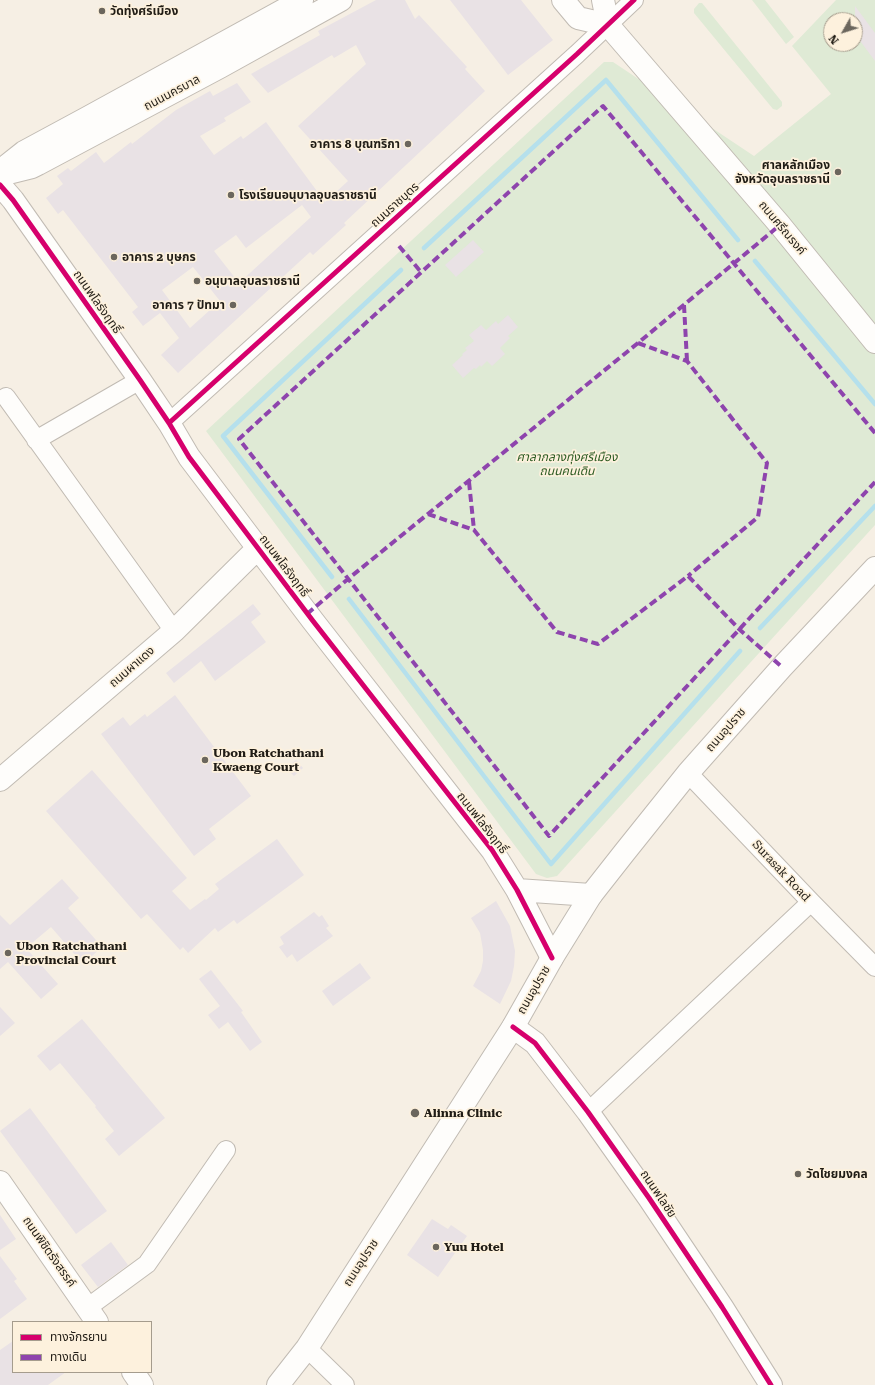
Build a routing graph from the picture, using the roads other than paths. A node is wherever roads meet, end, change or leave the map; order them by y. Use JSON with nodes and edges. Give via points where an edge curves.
{"nodes":[{"id":1,"x":302,"y":0,"type":"edge"},
{"id":2,"x":341,"y":0,"type":"edge"},
{"id":3,"x":564,"y":0,"type":"edge"},
{"id":4,"x":603,"y":0,"type":"edge"},
{"id":5,"x":634,"y":0,"type":"edge"},
{"id":6,"x":608,"y":25,"type":"junction"},
{"id":7,"x":216,"y":59,"type":"junction"},
{"id":8,"x":0,"y":171,"type":"edge"},
{"id":9,"x":0,"y":175,"type":"edge"},
{"id":10,"x":0,"y":185,"type":"edge"},
{"id":11,"x":875,"y":342,"type":"edge"},
{"id":12,"x":140,"y":380,"type":"junction"},
{"id":13,"x":6,"y":397,"type":"dead end"},
{"id":14,"x":169,"y":423,"type":"junction"},
{"id":15,"x":36,"y":440,"type":"junction"},
{"id":16,"x":258,"y":548,"type":"junction"},
{"id":17,"x":875,"y":568,"type":"edge"},
{"id":18,"x":174,"y":631,"type":"junction"},
{"id":19,"x":688,"y":773,"type":"junction"},
{"id":20,"x":0,"y":780,"type":"edge"},
{"id":21,"x":518,"y":890,"type":"junction"},
{"id":22,"x":591,"y":895,"type":"junction"},
{"id":23,"x":810,"y":902,"type":"junction"},
{"id":24,"x":552,"y":958,"type":"junction"},
{"id":25,"x":875,"y":967,"type":"edge"},
{"id":26,"x":513,"y":1027,"type":"junction"},
{"id":27,"x":588,"y":1112,"type":"junction"},
{"id":28,"x":226,"y":1150,"type":"dead end"},
{"id":29,"x":0,"y":1182,"type":"edge"},
{"id":30,"x":92,"y":1315,"type":"edge"},
{"id":31,"x":307,"y":1348,"type":"junction"},
{"id":32,"x":134,"y":1373,"type":"edge"},
{"id":33,"x":142,"y":1385,"type":"edge"},
{"id":34,"x":278,"y":1385,"type":"edge"},
{"id":35,"x":345,"y":1385,"type":"edge"},
{"id":36,"x":771,"y":1385,"type":"edge"}],
"edges":[{"from":1,"to":7,"type":"street","name":"ถนนนครบาล"},
{"from":2,"to":7,"type":"street","name":"ถนนนครบาล"},
{"from":3,"to":6,"type":"street","via":[[578,18]]},
{"from":4,"to":6,"type":"street","name":"ถนนศรีณรงค์"},
{"from":5,"to":6,"type":"street","name":"ถนนราชบุตร"},
{"from":6,"to":11,"type":"street","name":"ถนนศรีณรงค์","via":[[775,219]]},
{"from":6,"to":14,"type":"street","name":"ถนนราชบุตร"},
{"from":7,"to":8,"type":"street","name":"ถนนนครบาล","via":[[24,152]]},
{"from":7,"to":9,"type":"street","name":"ถนนนครบาล","via":[[32,167]]},
{"from":10,"to":12,"type":"street","name":"ถนนพโลรังฤทธิ์"},
{"from":12,"to":14,"type":"street","name":"ถนนพโลรังฤทธิ์"},
{"from":12,"to":15,"type":"street"},
{"from":13,"to":15,"type":"street"},
{"from":14,"to":16,"type":"street","name":"ถนนพโลรังฤทธิ์","via":[[189,457]]},
{"from":15,"to":18,"type":"street"},
{"from":16,"to":18,"type":"street","name":"ถนนผาแดง"},
{"from":16,"to":21,"type":"street","name":"ถนนพโลรังฤทธิ์","via":[[492,850]]},
{"from":17,"to":19,"type":"street","name":"ถนนอุปราช"},
{"from":18,"to":20,"type":"street","name":"ถนนผาแดง"},
{"from":19,"to":22,"type":"street","name":"ถนนอุปราช"},
{"from":19,"to":23,"type":"street","name":"Surasak Road"},
{"from":21,"to":22,"type":"street"},
{"from":21,"to":24,"type":"street","name":"ถนนพโลรังฤทธิ์"},
{"from":22,"to":24,"type":"street","name":"ถนนอุปราช"},
{"from":23,"to":25,"type":"street","name":"Surasak Road"},
{"from":23,"to":27,"type":"street"},
{"from":24,"to":26,"type":"street","name":"ถนนอุปราช"},
{"from":26,"to":27,"type":"street","name":"ถนนพโลชัย","via":[[535,1043]]},
{"from":26,"to":31,"type":"street","name":"ถนนอุปราช"},
{"from":27,"to":36,"type":"street","name":"ถนนพโลชัย","via":[[654,1205]]},
{"from":28,"to":30,"type":"street","via":[[147,1264]]},
{"from":29,"to":30,"type":"street","name":"ถนนพิชิตรังสรรค์"},
{"from":31,"to":34,"type":"street","name":"ถนนอุปราช"},
{"from":31,"to":35,"type":"street"},
{"from":32,"to":33,"type":"street"}]}
